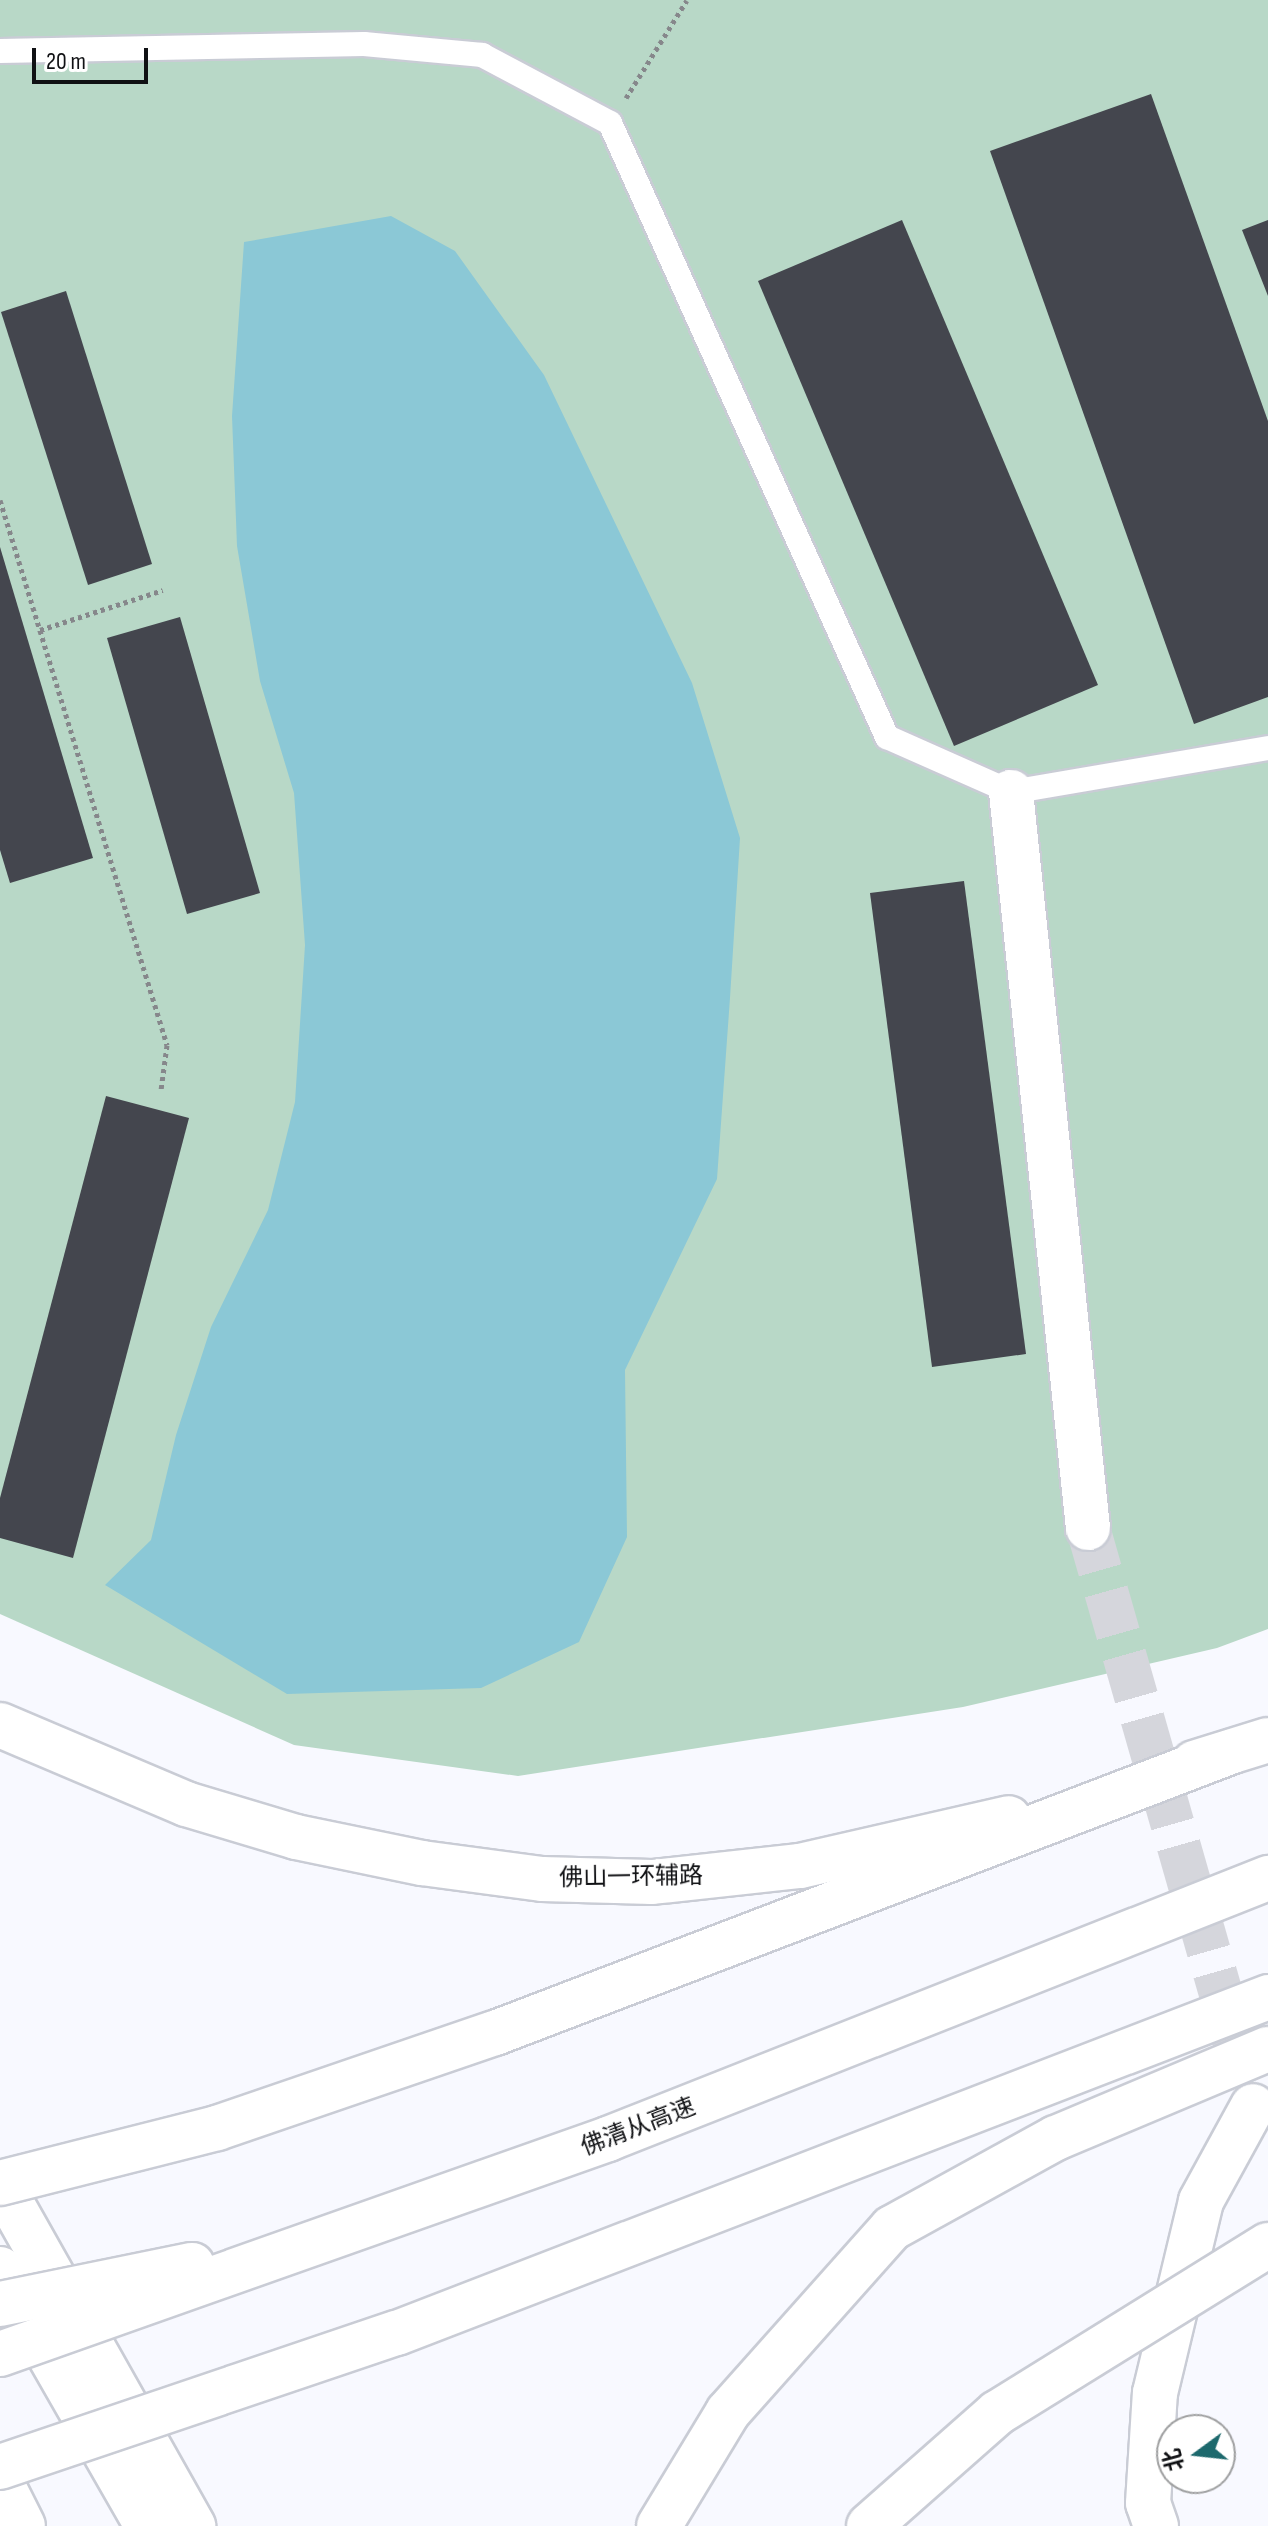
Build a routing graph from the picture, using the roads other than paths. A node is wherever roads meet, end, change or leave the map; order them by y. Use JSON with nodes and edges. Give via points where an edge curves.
{"nodes":[{"id":1,"x":0,"y":51,"type":"edge"},
{"id":2,"x":1268,"y":748,"type":"edge"},
{"id":3,"x":1011,"y":792,"type":"junction"},
{"id":4,"x":1088,"y":1528,"type":"tunnel mouth"},
{"id":5,"x":0,"y":1725,"type":"edge"},
{"id":6,"x":1249,"y":1746,"type":"edge"},
{"id":7,"x":1268,"y":1878,"type":"edge"},
{"id":8,"x":1268,"y":1997,"type":"edge"},
{"id":9,"x":1268,"y":2049,"type":"edge"},
{"id":10,"x":1253,"y":2106,"type":"tunnel mouth"},
{"id":11,"x":0,"y":2183,"type":"edge"},
{"id":12,"x":367,"y":2229,"type":"junction"},
{"id":13,"x":1268,"y":2245,"type":"edge"},
{"id":14,"x":0,"y":2269,"type":"edge"},
{"id":15,"x":0,"y":2304,"type":"edge"},
{"id":16,"x":0,"y":2354,"type":"edge"},
{"id":17,"x":0,"y":2467,"type":"edge"},
{"id":18,"x":0,"y":2480,"type":"edge"},
{"id":19,"x":23,"y":2526,"type":"edge"},
{"id":20,"x":147,"y":2526,"type":"edge"},
{"id":21,"x":193,"y":2526,"type":"edge"},
{"id":22,"x":659,"y":2526,"type":"edge"},
{"id":23,"x":869,"y":2526,"type":"edge"},
{"id":24,"x":1156,"y":2526,"type":"edge"}],
"edges":[{"from":1,"to":3,"type":"lane","via":[[364,44],[482,55],[610,123],[887,737]]},
{"from":2,"to":3,"type":"lane"},
{"from":3,"to":4,"type":"main road"},
{"from":5,"to":6,"type":"main road","name":"佛山一环辅路","bridge":true,"via":[[186,1804],[296,1837],[422,1863],[542,1879],[652,1882],[800,1866],[947,1836]]},
{"from":6,"to":11,"type":"main road","bridge":true,"via":[[495,2033],[217,2128]]},
{"from":7,"to":12,"type":"main road","name":"佛清从高速","bridge":true},
{"from":8,"to":17,"type":"main road","bridge":true,"via":[[397,2333]]},
{"from":9,"to":22,"type":"main road","bridge":true,"via":[[1056,2138],[892,2228],[728,2412]]},
{"from":10,"to":24,"type":"main road","via":[[1201,2201],[1159,2379],[1148,2503]]},
{"from":11,"to":21,"type":"main road"},
{"from":12,"to":15,"type":"main road","bridge":true},
{"from":12,"to":16,"type":"main road","name":"佛清从高速","bridge":true},
{"from":13,"to":23,"type":"main road","bridge":true,"via":[[997,2413]]},
{"from":14,"to":20,"type":"main road"},
{"from":18,"to":19,"type":"main road"}]}
